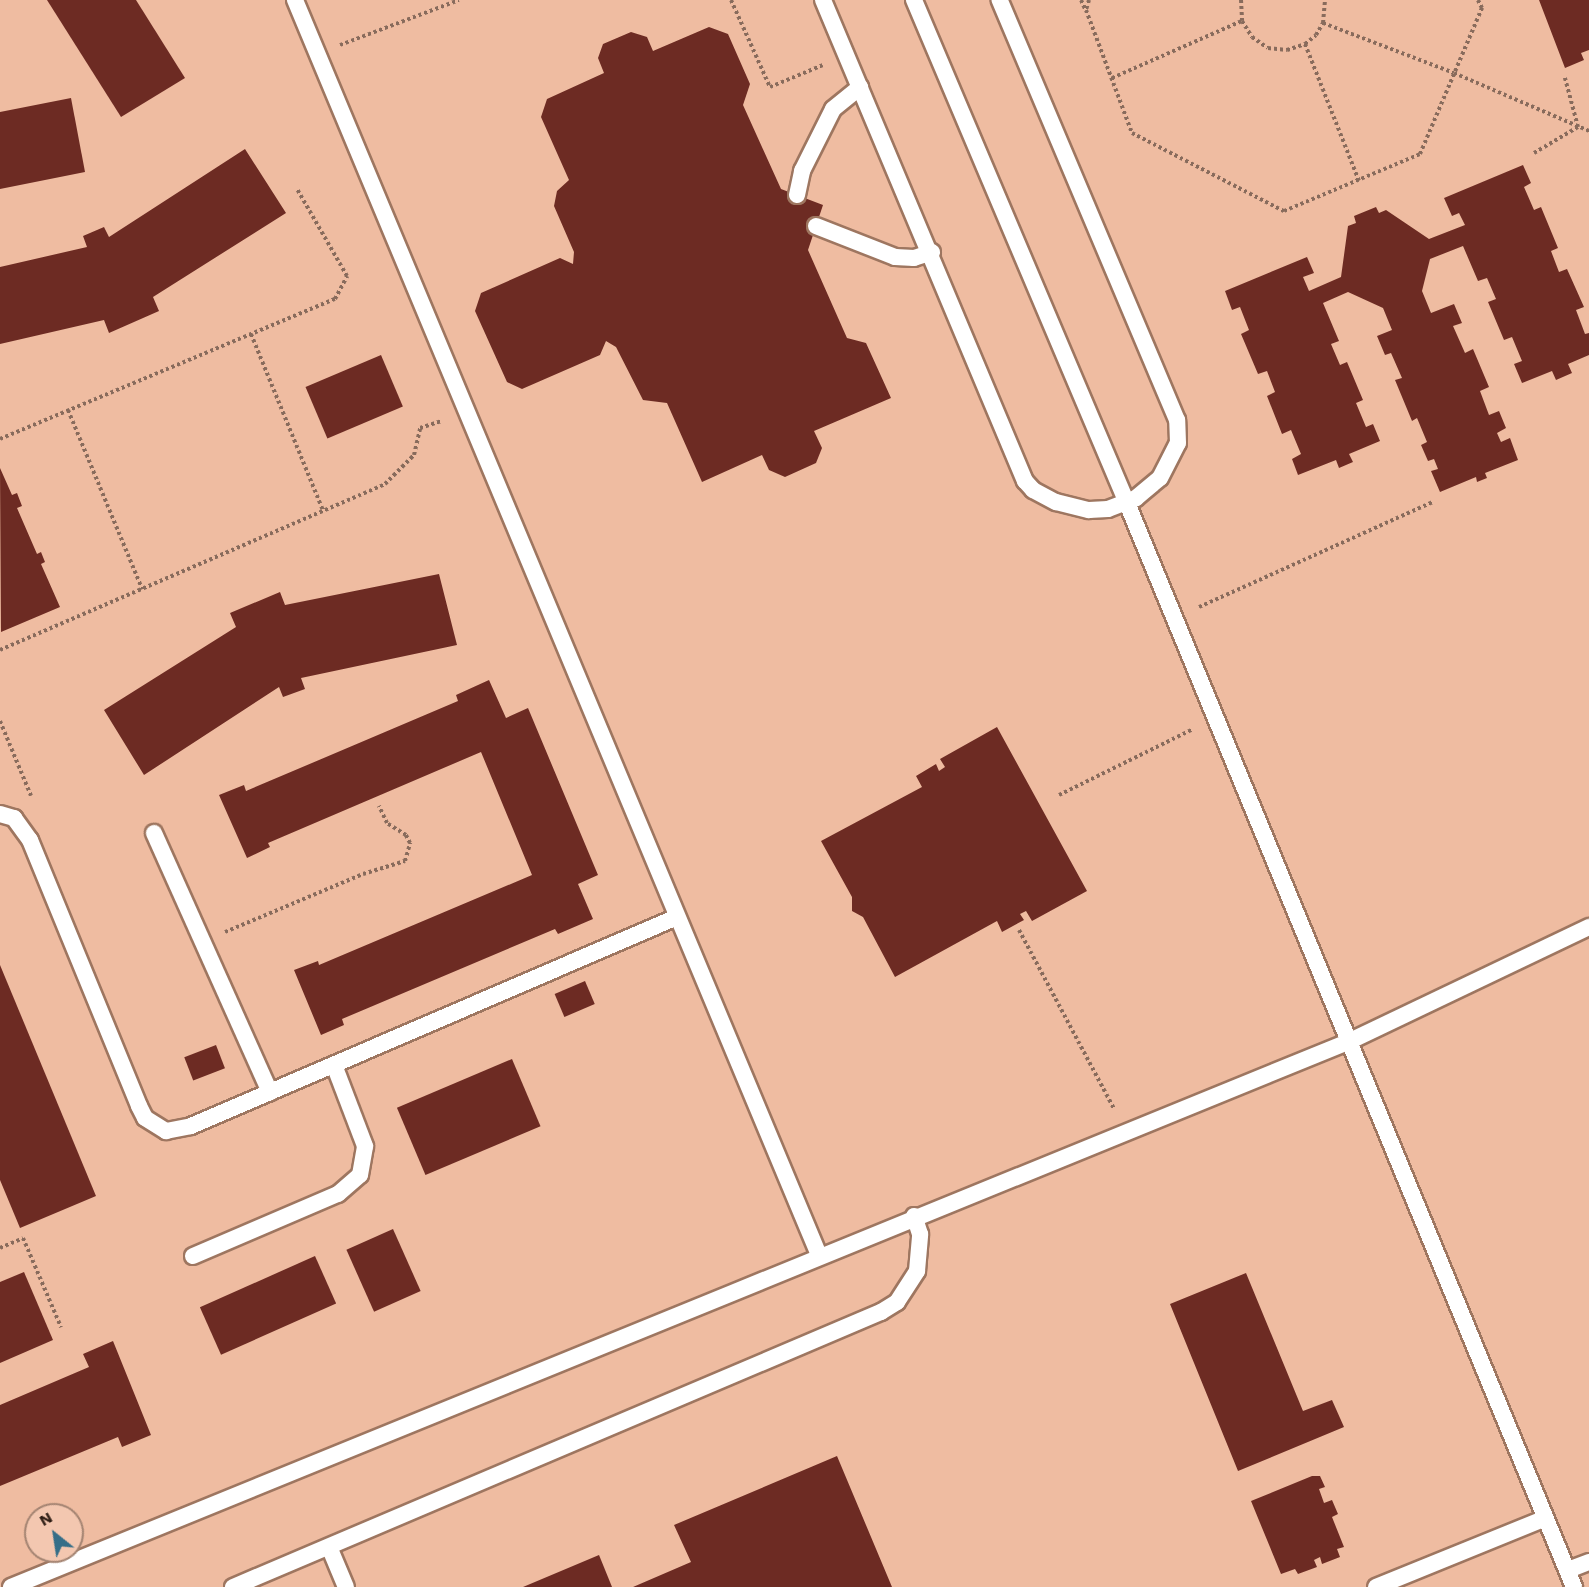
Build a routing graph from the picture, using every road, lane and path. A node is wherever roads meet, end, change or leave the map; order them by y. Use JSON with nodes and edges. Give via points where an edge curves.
{"nodes":[{"id":1,"x":295,"y":0,"type":"edge"},
{"id":2,"x":459,"y":0,"type":"edge"},
{"id":3,"x":731,"y":0,"type":"edge"},
{"id":4,"x":823,"y":0,"type":"edge"},
{"id":5,"x":914,"y":0,"type":"edge"},
{"id":6,"x":1000,"y":0,"type":"edge"},
{"id":7,"x":1081,"y":0,"type":"edge"},
{"id":8,"x":1089,"y":0,"type":"edge"},
{"id":9,"x":1241,"y":0,"type":"edge"},
{"id":10,"x":1325,"y":0,"type":"edge"},
{"id":11,"x":1478,"y":0,"type":"edge"},
{"id":12,"x":1086,"y":10,"type":"junction"},
{"id":13,"x":1242,"y":21,"type":"junction"},
{"id":14,"x":1323,"y":23,"type":"junction"},
{"id":15,"x":1305,"y":44,"type":"junction"},
{"id":16,"x":317,"y":53,"type":"junction"},
{"id":17,"x":847,"y":55,"type":"junction"},
{"id":18,"x":1454,"y":73,"type":"junction"},
{"id":19,"x":1112,"y":78,"type":"junction"},
{"id":20,"x":1565,"y":78,"type":"dead end"},
{"id":21,"x":860,"y":87,"type":"junction"},
{"id":22,"x":1578,"y":127,"type":"junction"},
{"id":23,"x":1589,"y":131,"type":"edge"},
{"id":24,"x":1534,"y":153,"type":"dead end"},
{"id":25,"x":1359,"y":181,"type":"junction"},
{"id":26,"x":297,"y":189,"type":"dead end"},
{"id":27,"x":797,"y":195,"type":"dead end"},
{"id":28,"x":816,"y":226,"type":"dead end"},
{"id":29,"x":932,"y":252,"type":"junction"},
{"id":30,"x":251,"y":334,"type":"junction"},
{"id":31,"x":68,"y":410,"type":"junction"},
{"id":32,"x":467,"y":413,"type":"junction"},
{"id":33,"x":0,"y":439,"type":"edge"},
{"id":34,"x":1433,"y":502,"type":"dead end"},
{"id":35,"x":1127,"y":503,"type":"junction"},
{"id":36,"x":323,"y":510,"type":"junction"},
{"id":37,"x":142,"y":588,"type":"junction"},
{"id":38,"x":1194,"y":598,"type":"dead end"},
{"id":39,"x":0,"y":650,"type":"edge"},
{"id":40,"x":1215,"y":718,"type":"junction"},
{"id":41,"x":0,"y":721,"type":"edge"},
{"id":42,"x":1059,"y":795,"type":"dead end"},
{"id":43,"x":379,"y":806,"type":"dead end"},
{"id":44,"x":0,"y":814,"type":"edge"},
{"id":45,"x":24,"y":827,"type":"junction"},
{"id":46,"x":154,"y":833,"type":"dead end"},
{"id":47,"x":677,"y":916,"type":"junction"},
{"id":48,"x":1589,"y":927,"type":"edge"},
{"id":49,"x":1019,"y":930,"type":"dead end"},
{"id":50,"x":203,"y":942,"type":"junction"},
{"id":51,"x":1350,"y":1041,"type":"junction"},
{"id":52,"x":334,"y":1065,"type":"junction"},
{"id":53,"x":270,"y":1092,"type":"junction"},
{"id":54,"x":1126,"y":1131,"type":"junction"},
{"id":55,"x":914,"y":1216,"type":"junction"},
{"id":56,"x":0,"y":1248,"type":"edge"},
{"id":57,"x":819,"y":1255,"type":"junction"},
{"id":58,"x":193,"y":1256,"type":"dead end"},
{"id":59,"x":61,"y":1327,"type":"dead end"},
{"id":60,"x":1546,"y":1518,"type":"junction"},
{"id":61,"x":330,"y":1549,"type":"junction"},
{"id":62,"x":1589,"y":1562,"type":"edge"},
{"id":63,"x":1568,"y":1570,"type":"junction"},
{"id":64,"x":10,"y":1587,"type":"edge"},
{"id":65,"x":233,"y":1587,"type":"edge"},
{"id":66,"x":346,"y":1587,"type":"edge"},
{"id":67,"x":1376,"y":1587,"type":"edge"},
{"id":68,"x":1574,"y":1587,"type":"edge"}],
"edges":[{"from":1,"to":16,"type":"lane"},
{"from":2,"to":16,"type":"path"},
{"from":3,"to":17,"type":"path","via":[[770,87]]},
{"from":4,"to":17,"type":"lane"},
{"from":5,"to":35,"type":"lane"},
{"from":6,"to":35,"type":"lane","via":[[1177,420],[1178,443],[1160,478]]},
{"from":7,"to":12,"type":"path"},
{"from":8,"to":12,"type":"path"},
{"from":9,"to":13,"type":"path"},
{"from":10,"to":14,"type":"path"},
{"from":11,"to":18,"type":"path","via":[[1482,8]]},
{"from":12,"to":19,"type":"path"},
{"from":13,"to":15,"type":"path","via":[[1252,37],[1268,48],[1287,50]]},
{"from":13,"to":19,"type":"path"},
{"from":14,"to":15,"type":"path"},
{"from":14,"to":18,"type":"path"},
{"from":15,"to":25,"type":"path"},
{"from":16,"to":32,"type":"lane"},
{"from":17,"to":21,"type":"lane"},
{"from":18,"to":22,"type":"path"},
{"from":18,"to":25,"type":"path","via":[[1420,154]]},
{"from":19,"to":25,"type":"path","via":[[1132,133],[1284,211]]},
{"from":20,"to":22,"type":"path"},
{"from":21,"to":27,"type":"lane","via":[[833,109],[802,171]]},
{"from":21,"to":29,"type":"lane"},
{"from":22,"to":23,"type":"path"},
{"from":22,"to":24,"type":"path"},
{"from":26,"to":30,"type":"path","via":[[347,276],[335,299]]},
{"from":28,"to":29,"type":"lane","via":[[895,257],[914,258]]},
{"from":29,"to":35,"type":"lane","via":[[1025,481],[1044,497],[1089,510]]},
{"from":30,"to":31,"type":"path"},
{"from":30,"to":36,"type":"path"},
{"from":31,"to":33,"type":"path"},
{"from":31,"to":37,"type":"path"},
{"from":32,"to":36,"type":"path","via":[[420,428],[414,455],[396,477]]},
{"from":32,"to":47,"type":"lane"},
{"from":34,"to":38,"type":"path","via":[[1199,608]]},
{"from":35,"to":40,"type":"lane"},
{"from":36,"to":37,"type":"path"},
{"from":37,"to":39,"type":"path"},
{"from":40,"to":42,"type":"path"},
{"from":40,"to":51,"type":"lane"},
{"from":41,"to":45,"type":"path","via":[[32,799],[32,814]]},
{"from":43,"to":50,"type":"path","via":[[387,823],[406,835],[410,843],[405,861],[363,874]]},
{"from":44,"to":45,"type":"lane"},
{"from":45,"to":53,"type":"lane","via":[[145,1118],[166,1131],[180,1131]]},
{"from":46,"to":50,"type":"lane"},
{"from":47,"to":52,"type":"lane"},
{"from":47,"to":57,"type":"lane"},
{"from":48,"to":51,"type":"lane"},
{"from":49,"to":54,"type":"path"},
{"from":50,"to":53,"type":"lane"},
{"from":51,"to":54,"type":"lane"},
{"from":51,"to":60,"type":"lane"},
{"from":52,"to":53,"type":"lane"},
{"from":52,"to":58,"type":"lane","via":[[365,1146],[360,1175],[338,1194]]},
{"from":54,"to":55,"type":"lane"},
{"from":55,"to":57,"type":"lane"},
{"from":55,"to":61,"type":"lane","via":[[920,1234],[917,1271],[897,1302],[881,1312]]},
{"from":56,"to":59,"type":"path","via":[[23,1238]]},
{"from":57,"to":64,"type":"lane"},
{"from":60,"to":63,"type":"lane"},
{"from":60,"to":67,"type":"lane"},
{"from":61,"to":65,"type":"lane"},
{"from":61,"to":66,"type":"lane"},
{"from":62,"to":63,"type":"lane"},
{"from":63,"to":68,"type":"lane"}]}
